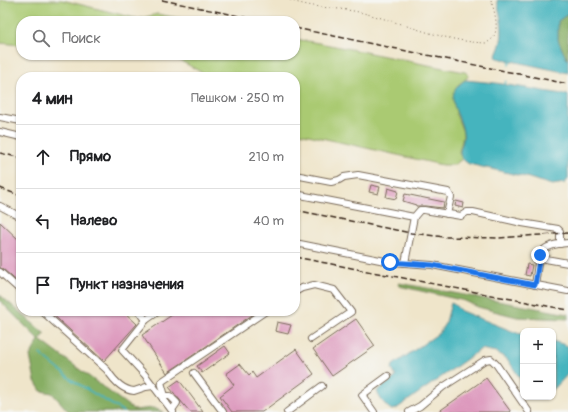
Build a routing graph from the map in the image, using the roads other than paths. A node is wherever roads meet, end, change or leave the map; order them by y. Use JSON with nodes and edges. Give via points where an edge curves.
{"nodes":[{"id":1,"x":0,"y":117,"type":"edge"},
{"id":2,"x":16,"y":120,"type":"edge"},
{"id":3,"x":0,"y":132,"type":"edge"},
{"id":4,"x":16,"y":136,"type":"edge"},
{"id":5,"x":300,"y":176,"type":"edge"},
{"id":6,"x":300,"y":195,"type":"edge"},
{"id":7,"x":0,"y":206,"type":"edge"},
{"id":8,"x":16,"y":214,"type":"edge"},
{"id":9,"x":447,"y":214,"type":"junction"},
{"id":10,"x":414,"y":217,"type":"junction"},
{"id":11,"x":568,"y":243,"type":"edge"},
{"id":12,"x":300,"y":244,"type":"edge"},
{"id":13,"x":560,"y":244,"type":"junction"},
{"id":14,"x":540,"y":258,"type":"junction"},
{"id":15,"x":405,"y":263,"type":"junction"},
{"id":16,"x":568,"y":263,"type":"edge"},
{"id":17,"x":0,"y":272,"type":"edge"},
{"id":18,"x":535,"y":285,"type":"junction"},
{"id":19,"x":16,"y":287,"type":"edge"},
{"id":20,"x":300,"y":289,"type":"edge"},
{"id":21,"x":568,"y":291,"type":"edge"},
{"id":22,"x":48,"y":316,"type":"edge"},
{"id":23,"x":143,"y":316,"type":"edge"},
{"id":24,"x":152,"y":316,"type":"edge"},
{"id":25,"x":259,"y":316,"type":"edge"},
{"id":26,"x":146,"y":320,"type":"junction"},
{"id":27,"x":312,"y":340,"type":"dead end"},
{"id":28,"x":194,"y":373,"type":"dead end"},
{"id":29,"x":388,"y":376,"type":"dead end"},
{"id":30,"x":153,"y":386,"type":"junction"},
{"id":31,"x":322,"y":386,"type":"dead end"},
{"id":32,"x":164,"y":398,"type":"junction"},
{"id":33,"x":173,"y":411,"type":"edge"},
{"id":34,"x":223,"y":412,"type":"edge"},
{"id":35,"x":287,"y":412,"type":"edge"},
{"id":36,"x":374,"y":412,"type":"edge"},
{"id":37,"x":409,"y":412,"type":"edge"},
{"id":38,"x":529,"y":412,"type":"edge"}],
"edges":[{"from":1,"to":2,"type":"lane"},
{"from":3,"to":4,"type":"lane"},
{"from":5,"to":9,"type":"lane","via":[[331,182],[358,175],[448,192],[451,197]]},
{"from":6,"to":10,"type":"lane"},
{"from":7,"to":8,"type":"lane"},
{"from":9,"to":10,"type":"lane","via":[[420,210]]},
{"from":9,"to":13,"type":"lane","via":[[461,216],[473,212],[558,229]]},
{"from":10,"to":15,"type":"lane"},
{"from":11,"to":13,"type":"lane"},
{"from":12,"to":15,"type":"lane"},
{"from":13,"to":14,"type":"lane","via":[[547,246]]},
{"from":14,"to":16,"type":"lane"},
{"from":14,"to":18,"type":"lane"},
{"from":15,"to":18,"type":"lane","via":[[432,265]]},
{"from":17,"to":19,"type":"lane"},
{"from":18,"to":21,"type":"lane"},
{"from":20,"to":27,"type":"lane","via":[[314,285],[334,290],[351,312]]},
{"from":22,"to":30,"type":"lane","via":[[107,370],[122,388],[134,392]]},
{"from":23,"to":26,"type":"lane"},
{"from":24,"to":26,"type":"lane"},
{"from":25,"to":32,"type":"lane","via":[[162,382]]},
{"from":26,"to":30,"type":"lane","via":[[122,350]]},
{"from":28,"to":34,"type":"lane"},
{"from":29,"to":36,"type":"lane","via":[[362,395]]},
{"from":30,"to":32,"type":"lane"},
{"from":31,"to":35,"type":"lane"},
{"from":32,"to":33,"type":"lane"},
{"from":32,"to":33,"type":"lane","via":[[170,396],[178,403]]},
{"from":37,"to":38,"type":"lane","via":[[443,387],[485,360],[491,359]]}]}
